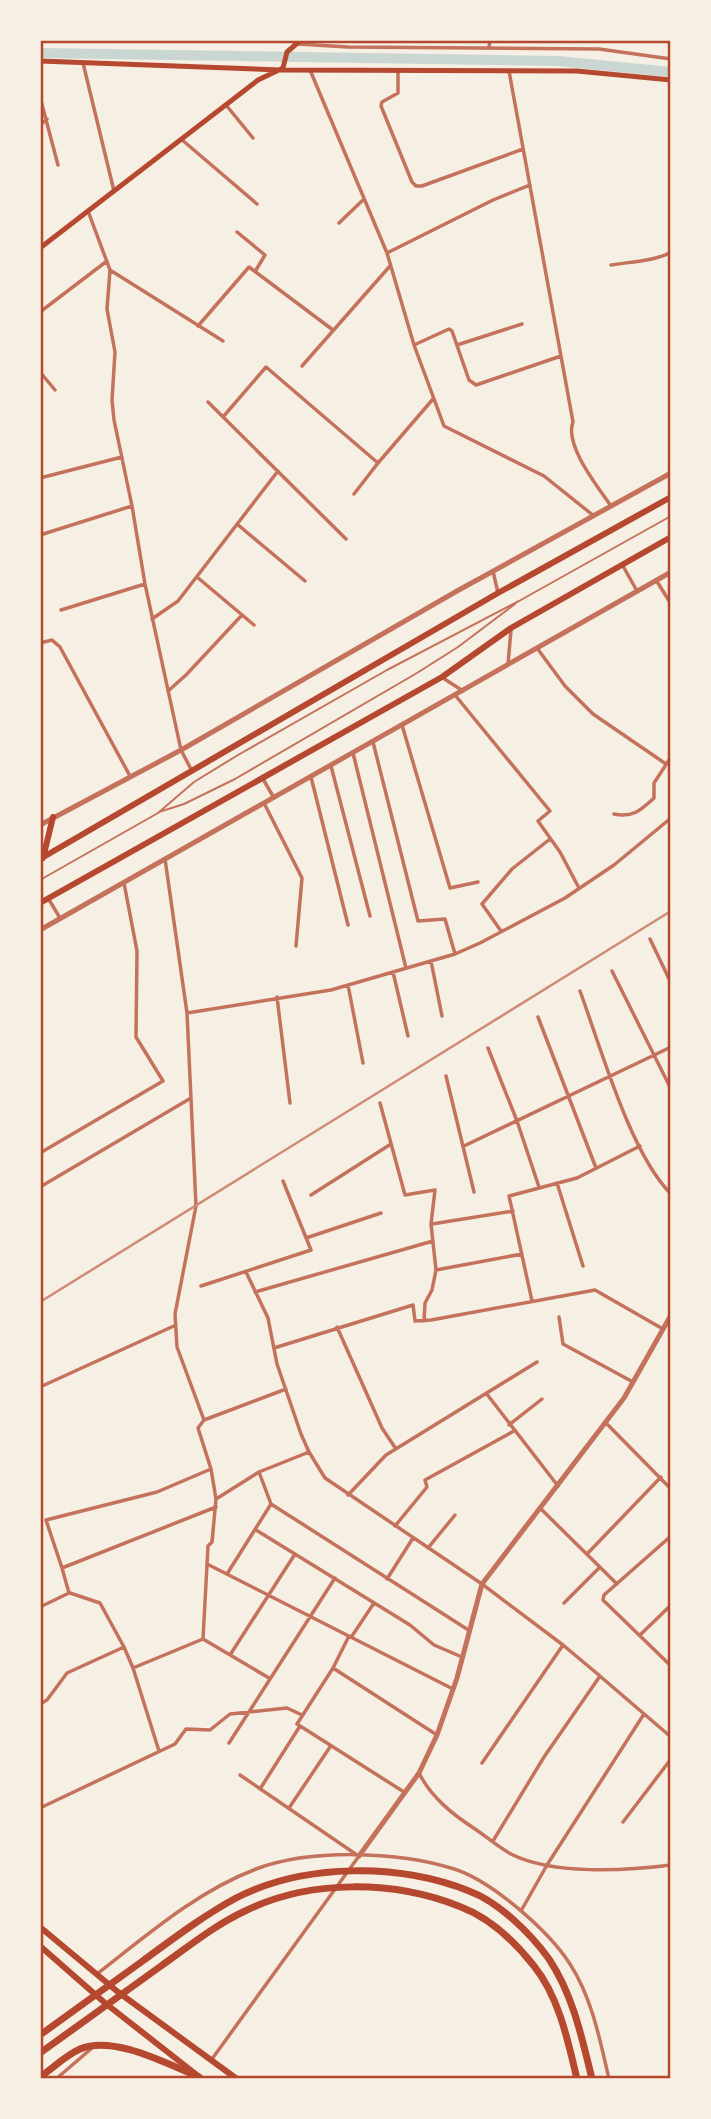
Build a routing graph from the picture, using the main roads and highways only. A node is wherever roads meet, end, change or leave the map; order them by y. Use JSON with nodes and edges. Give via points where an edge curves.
{"nodes":[{"id":1,"x":298,"y":42,"type":"edge"},
{"id":2,"x":40,"y":61,"type":"edge"},
{"id":3,"x":280,"y":70,"type":"junction"},
{"id":4,"x":671,"y":80,"type":"edge"},
{"id":5,"x":40,"y":248,"type":"edge"},
{"id":6,"x":671,"y":497,"type":"edge"},
{"id":7,"x":671,"y":537,"type":"edge"},
{"id":8,"x":53,"y":817,"type":"road end"},
{"id":9,"x":42,"y":859,"type":"edge"},
{"id":10,"x":40,"y":903,"type":"edge"},
{"id":11,"x":40,"y":1927,"type":"edge"},
{"id":12,"x":40,"y":1946,"type":"edge"},
{"id":13,"x":40,"y":2035,"type":"edge"},
{"id":14,"x":40,"y":2053,"type":"edge"},
{"id":15,"x":40,"y":2077,"type":"edge"},
{"id":16,"x":200,"y":2078,"type":"edge"},
{"id":17,"x":237,"y":2079,"type":"edge"},
{"id":18,"x":578,"y":2079,"type":"edge"},
{"id":19,"x":592,"y":2079,"type":"edge"}],
"edges":[{"from":1,"to":3,"type":"main road","via":[[287,52]]},
{"from":2,"to":3,"type":"main road"},
{"from":3,"to":4,"type":"main road","via":[[577,71]]},
{"from":3,"to":5,"type":"main road","via":[[258,80]]},
{"from":6,"to":9,"type":"highway"},
{"from":7,"to":10,"type":"highway","via":[[511,628],[442,677]]},
{"from":8,"to":9,"type":"highway"},
{"from":11,"to":17,"type":"highway"},
{"from":12,"to":16,"type":"highway"},
{"from":13,"to":19,"type":"highway","via":[[196,1922],[239,1897],[327,1871],[366,1871],[428,1878],[471,1891],[513,1918],[549,1959],[566,1993]]},
{"from":14,"to":18,"type":"highway","via":[[245,1911],[288,1895],[363,1887],[419,1893],[463,1907],[504,1933],[536,1968],[553,1999]]},
{"from":15,"to":16,"type":"highway","via":[[75,2051],[95,2045],[122,2048]]}]}
